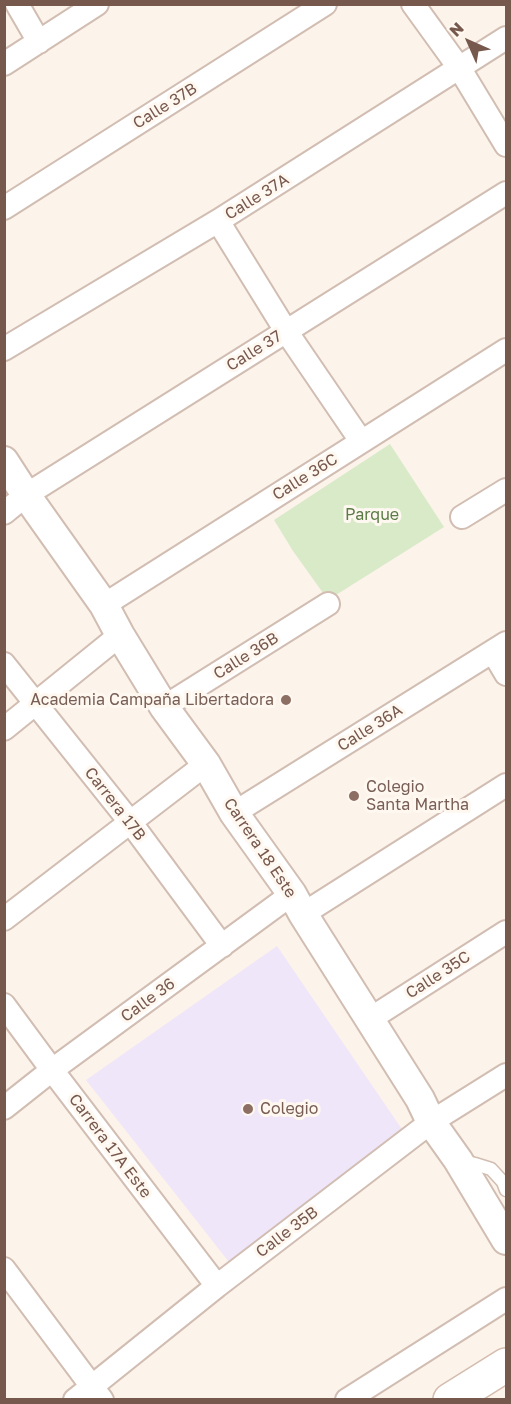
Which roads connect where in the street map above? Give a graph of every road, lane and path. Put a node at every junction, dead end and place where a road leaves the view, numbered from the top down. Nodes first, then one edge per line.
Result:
1 (17, 4) edge
2 (97, 4) edge
3 (325, 4) edge
4 (413, 4) edge
5 (507, 38) edge
6 (39, 42) junction
7 (4, 64) edge
8 (460, 69) junction
9 (507, 145) edge
10 (507, 193) edge
11 (4, 208) edge
12 (218, 221) junction
13 (286, 331) junction
14 (4, 350) edge
15 (507, 350) edge
16 (361, 441) junction
17 (4, 461) edge
18 (507, 490) edge
19 (15, 504) edge
20 (462, 517) dead end
21 (104, 604) junction
22 (328, 604) dead end
23 (120, 635) junction
24 (500, 647) edge
25 (4, 664) edge
26 (507, 674) edge
27 (36, 704) junction
28 (164, 707) junction
29 (4, 729) edge
30 (206, 764) junction
31 (507, 785) edge
32 (234, 813) junction
33 (131, 823) junction
34 (298, 904) junction
35 (4, 919) edge
36 (507, 932) edge
37 (222, 946) junction
38 (4, 1005) edge
39 (370, 1019) junction
40 (52, 1070) junction
41 (507, 1075) edge
42 (4, 1108) edge
43 (431, 1122) junction
44 (458, 1160) junction
45 (507, 1190) edge
46 (505, 1234) edge
47 (4, 1269) edge
48 (217, 1286) junction
49 (507, 1299) edge
50 (507, 1365) edge
51 (89, 1395) edge
52 (347, 1400) edge
53 (450, 1400) edge

1 - 6 street
2 - 6 street
3 - 11 street, Calle 37B
4 - 8 street
5 - 8 street, Calle 37A
6 - 7 street
8 - 9 street
8 - 12 street, Calle 37A
10 - 13 street, Calle 37
12 - 13 street
12 - 14 street, Calle 37A
13 - 16 street
13 - 19 street, Calle 37
15 - 16 street, Calle 36C
16 - 21 street, Calle 36C
17 - 19 street, Carrera 18 Este
18 - 20 street
19 - 21 street, Carrera 18 Este
21 - 23 street, Carrera 18 Este
22 - 28 street, Calle 36B
23 - 27 street
23 - 28 street, Carrera 18 Este
24 - 26 street
24 - 32 street, Calle 36A
25 - 27 street, Carrera 17B
27 - 29 street
27 - 33 street, Carrera 17B
28 - 30 street, Carrera 18 Este
30 - 32 street, Carrera 18 Este
30 - 33 street
31 - 34 street, Calle 36
32 - 34 street, Carrera 18 Este
33 - 35 street
33 - 37 street, Carrera 17B
34 - 37 street, Calle 36
34 - 39 street, Carrera 18 Este
36 - 39 street, Calle 35C
37 - 40 street, Calle 36
38 - 40 street, Carrera 17A Este
39 - 43 street, Carrera 18 Este
40 - 42 street, Calle 36
40 - 48 street, Carrera 17A Este
41 - 43 street, Calle 35B
43 - 44 street, Carrera 18 Este
43 - 48 street, Calle 35B
44 - 45 lane
44 - 46 street, Carrera 18 Este
47 - 51 street
48 - 51 street, Calle 35B
49 - 52 street
50 - 53 main road

